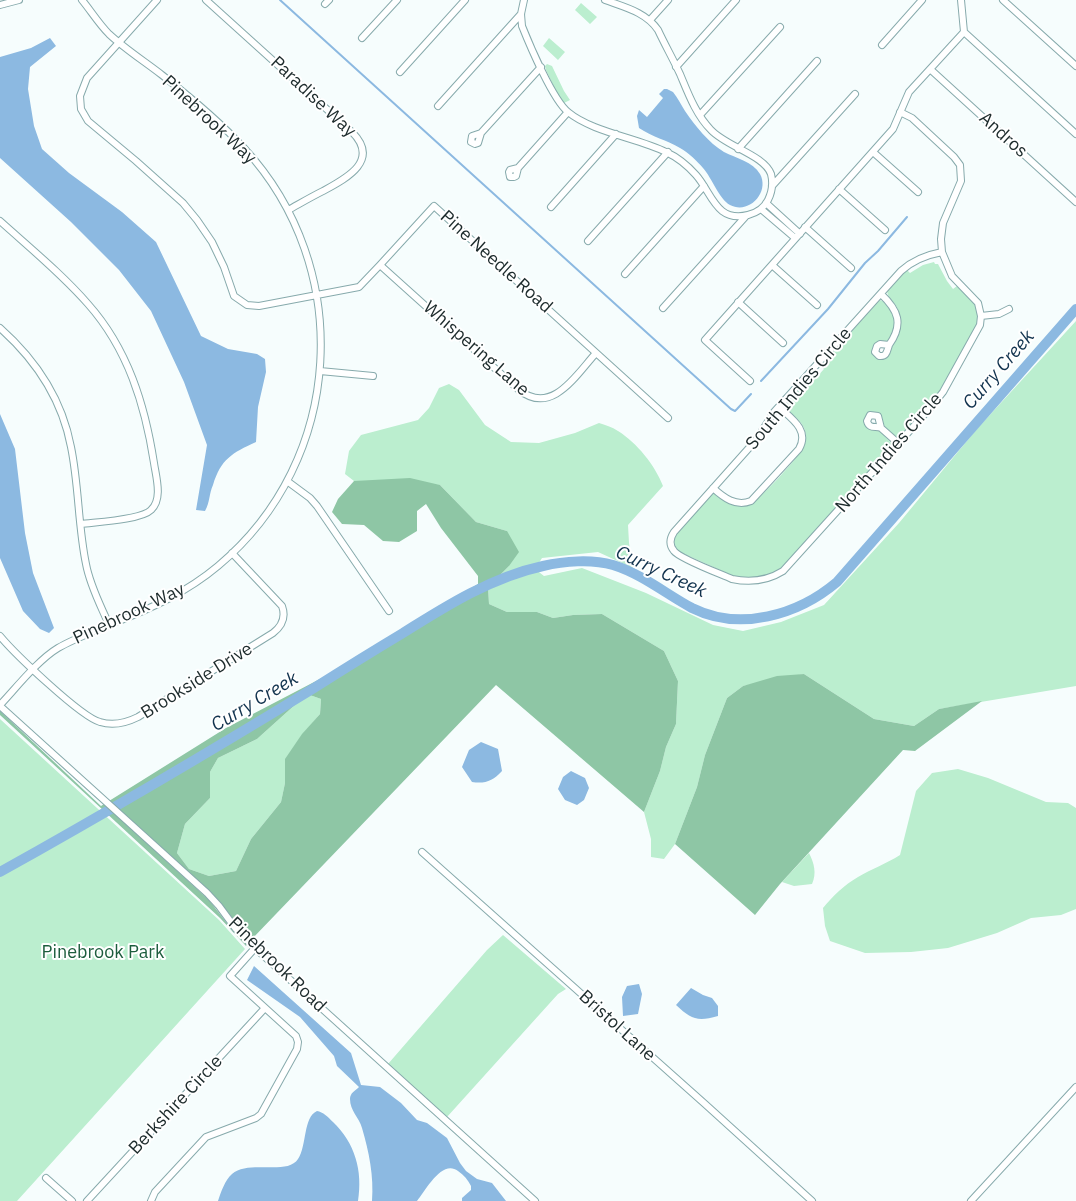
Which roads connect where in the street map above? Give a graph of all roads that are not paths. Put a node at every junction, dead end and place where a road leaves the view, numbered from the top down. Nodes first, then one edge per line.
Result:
1 (19, 0) edge
2 (82, 0) edge
3 (158, 0) edge
4 (206, 0) edge
5 (396, 0) edge
6 (465, 0) edge
7 (524, 0) edge
8 (605, 0) edge
9 (668, 0) edge
10 (736, 0) edge
11 (922, 0) edge
12 (961, 0) edge
13 (1004, 0) edge
14 (0, 5) edge
15 (521, 14) junction
16 (650, 20) junction
17 (780, 27) dead end
18 (964, 32) junction
19 (362, 38) dead end
20 (119, 43) junction
21 (882, 45) dead end
22 (817, 61) dead end
23 (1076, 66) edge
24 (541, 67) junction
25 (676, 67) junction
26 (930, 69) junction
27 (400, 72) dead end
28 (855, 94) dead end
29 (438, 106) dead end
30 (568, 112) junction
31 (900, 112) junction
32 (700, 115) junction
33 (481, 133) dead end
34 (616, 134) junction
35 (1076, 134) edge
36 (738, 149) junction
37 (668, 152) junction
38 (873, 152) junction
39 (518, 168) dead end
40 (704, 186) junction
41 (772, 186) junction
42 (839, 190) junction
43 (918, 192) dead end
44 (1076, 202) edge
45 (764, 206) junction
46 (551, 207) dead end
47 (288, 210) junction
48 (746, 216) junction
49 (0, 221) edge
50 (805, 227) junction
51 (884, 230) dead end
52 (797, 236) junction
53 (588, 241) dead end
54 (942, 252) junction
55 (380, 265) junction
56 (772, 265) junction
57 (851, 268) dead end
58 (625, 274) dead end
59 (881, 294) junction
60 (317, 296) junction
61 (738, 302) junction
62 (817, 305) dead end
63 (663, 308) dead end
64 (1009, 309) dead end
65 (981, 316) junction
66 (0, 328) edge
67 (783, 343) dead end
68 (889, 345) dead end
69 (596, 353) junction
70 (320, 371) junction
71 (373, 376) dead end
72 (750, 381) dead end
73 (779, 407) junction
74 (668, 418) dead end
75 (881, 428) dead end
76 (899, 444) junction
77 (287, 481) junction
78 (713, 488) junction
79 (81, 524) junction
80 (670, 543) joint
81 (232, 553) junction
82 (389, 611) dead end
83 (109, 625) junction
84 (0, 636) edge
85 (34, 670) junction
86 (0, 706) edge
87 (422, 852) dead end
88 (255, 948) junction
89 (265, 1008) junction
90 (1076, 1087) edge
91 (46, 1178) dead end
92 (72, 1201) edge
93 (87, 1201) edge
94 (151, 1201) edge
95 (535, 1201) edge
96 (812, 1201) edge
97 (972, 1201) edge

1 - 14 street
2 - 20 street, Pinebrook Way
3 - 20 street
4 - 47 street, Paradise Way
5 - 19 street
6 - 27 street
7 - 15 street
8 - 16 street
9 - 16 street
10 - 25 street
11 - 21 street
12 - 18 street
13 - 23 street
15 - 24 street
15 - 29 street
16 - 25 street
17 - 32 street
18 - 26 street
18 - 35 street
20 - 47 street, Pinebrook Way
20 - 60 street, Pine Needle Road
22 - 36 street
24 - 30 street
24 - 33 street
25 - 32 street
26 - 31 street
26 - 44 street, Andros
28 - 41 street
30 - 34 street
30 - 39 street
31 - 38 street
31 - 54 street
32 - 36 street
34 - 37 street
34 - 46 street
36 - 41 street
37 - 40 street
37 - 53 street
38 - 42 street
38 - 43 street
40 - 48 street
40 - 58 street
41 - 45 street
42 - 50 street
42 - 51 street
45 - 48 street
45 - 52 street
47 - 60 street, Pinebrook Way
48 - 63 street
49 - 79 street
50 - 52 street
50 - 57 street
52 - 56 street
54 - 59 street, South Indies Circle
54 - 65 street
55 - 60 street, Pine Needle Road
55 - 69 street, Whispering Lane
55 - 69 street, Pine Needle Road
56 - 61 street
56 - 62 street
59 - 68 street
59 - 73 street, South Indies Circle
60 - 70 street, Pinebrook Way
61 - 67 street
61 - 72 street
64 - 65 street
65 - 76 street, North Indies Circle
66 - 79 street
69 - 74 street, Pine Needle Road
70 - 71 street
70 - 77 street, Pinebrook Way
73 - 78 street, South Indies Circle
73 - 78 street
75 - 76 street
76 - 80 street, North Indies Circle
77 - 81 street, Pinebrook Way
77 - 82 street
78 - 80 street, South Indies Circle
79 - 83 street
81 - 83 street, Pinebrook Way
81 - 85 street, Brookside Drive
83 - 85 street, Pinebrook Way
84 - 85 street
85 - 86 street, Pinebrook Way
86 - 88 street, Pinebrook Road
87 - 96 street, Bristol Lane
88 - 89 street
88 - 95 street, Pinebrook Road
89 - 93 street, Berkshire Circle
89 - 94 street
90 - 97 street
91 - 92 street

